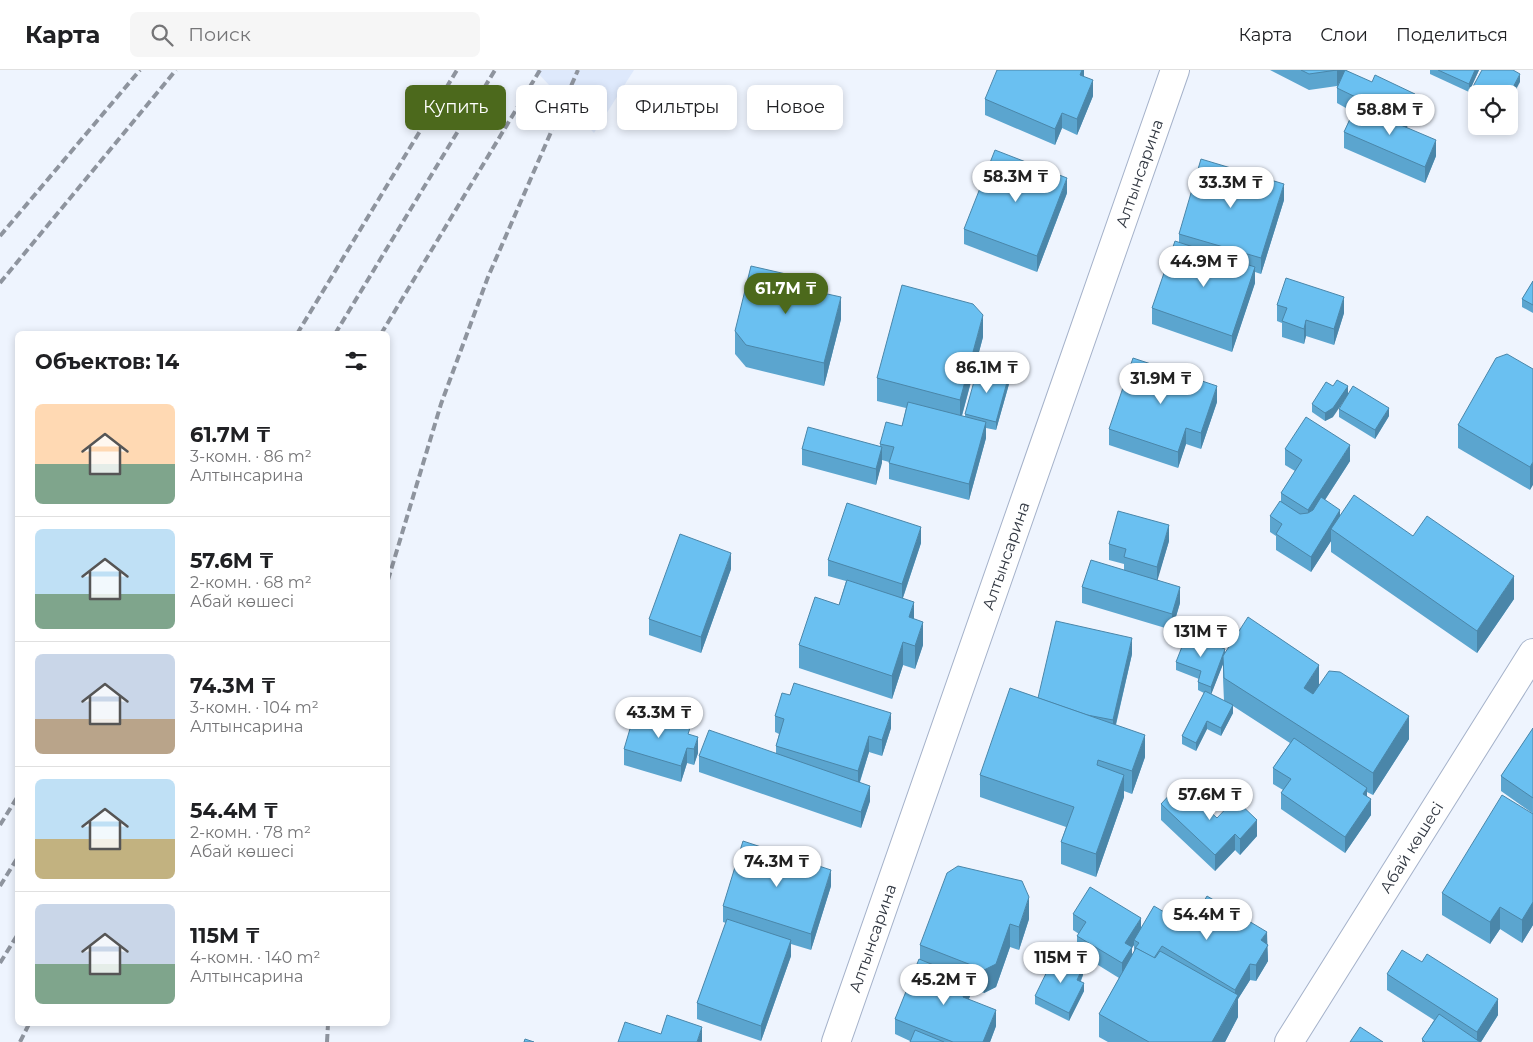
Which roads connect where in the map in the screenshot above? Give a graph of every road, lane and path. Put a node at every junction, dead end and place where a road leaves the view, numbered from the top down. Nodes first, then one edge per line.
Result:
1 (1175, 70) edge
2 (1533, 652) edge
3 (836, 1042) edge
4 (1289, 1042) edge

1 - 3 street, Алтынсарина
2 - 4 street, Абай көшесі

